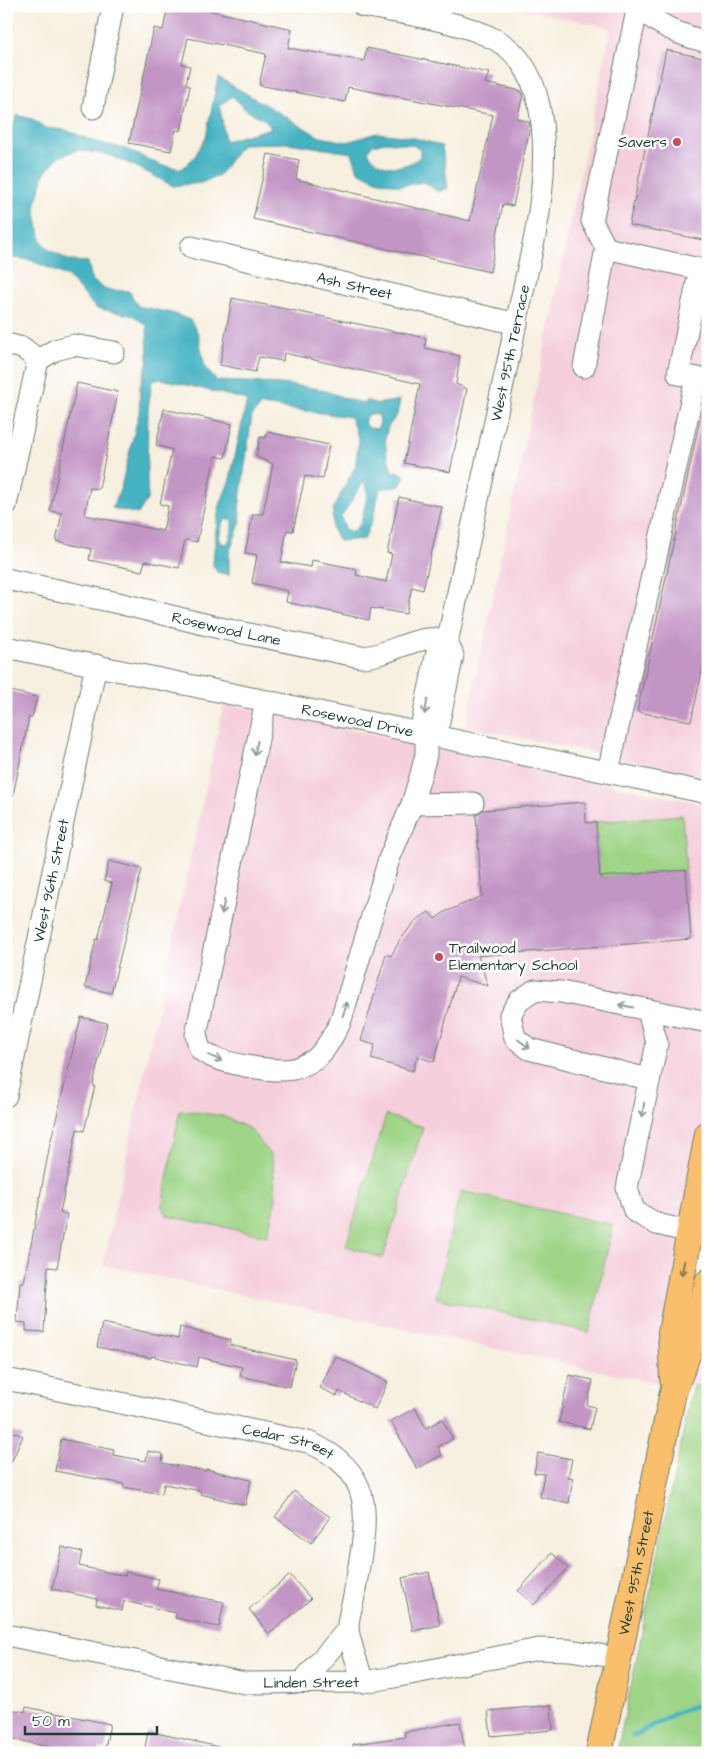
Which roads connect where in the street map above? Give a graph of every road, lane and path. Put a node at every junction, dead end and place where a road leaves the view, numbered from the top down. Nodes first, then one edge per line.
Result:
1 (113, 6) edge
2 (363, 6) edge
3 (638, 6) edge
4 (699, 40) edge
5 (93, 108) dead end
6 (191, 247) dead end
7 (606, 248) junction
8 (704, 270) edge
9 (516, 324) junction
10 (6, 344) edge
11 (114, 352) dead end
12 (38, 360) junction
13 (584, 367) dead end
14 (702, 379) edge
15 (6, 506) edge
16 (6, 579) edge
17 (448, 643) junction
18 (6, 647) edge
19 (96, 665) junction
20 (266, 701) junction
21 (428, 734) junction
22 (608, 772) junction
23 (708, 793) edge
24 (473, 802) dead end
25 (412, 804) junction
26 (648, 1011) junction
27 (708, 1022) edge
28 (648, 1079) junction
29 (6, 1096) edge
30 (708, 1134) edge
31 (699, 1232) edge
32 (708, 1282) edge
33 (6, 1379) edge
34 (673, 1392) junction
35 (348, 1629) junction
36 (6, 1635) edge
37 (618, 1658) junction
38 (302, 1682) junction
39 (363, 1682) junction
40 (599, 1753) edge

1 - 5 street
2 - 9 street, West 95th Terrace
3 - 4 street
3 - 7 street
6 - 9 street, Ash Street
7 - 8 street
7 - 13 street
8 - 14 street
9 - 17 street, West 95th Terrace
10 - 12 street
11 - 12 street
12 - 15 street
14 - 22 street
16 - 17 street, Rosewood Lane
17 - 21 street, West 95th Terrace
18 - 19 street, Rosewood Drive
19 - 20 street, Rosewood Drive
19 - 29 street, West 96th Street
20 - 21 street, Rosewood Drive
20 -> 25 street, West 95th Terrace
21 - 22 street, Rosewood Drive
21 - 25 street, West 95th Terrace
22 - 23 street, Rosewood Drive
24 - 25 street
26 - 27 street
26 - 28 street
26 -> 28 street
28 -> 31 street
30 - 31 main road, West 95th Street
31 -> 34 main road, West 95th Street
32 - 34 main road, West 95th Street
33 - 35 street, Cedar Street
34 - 37 main road, West 95th Street
35 - 38 street
35 - 39 street, Cedar Street
36 - 38 street, Linden Street
37 - 39 street, Linden Street
37 - 40 main road, West 95th Street
38 - 39 street, Linden Street

